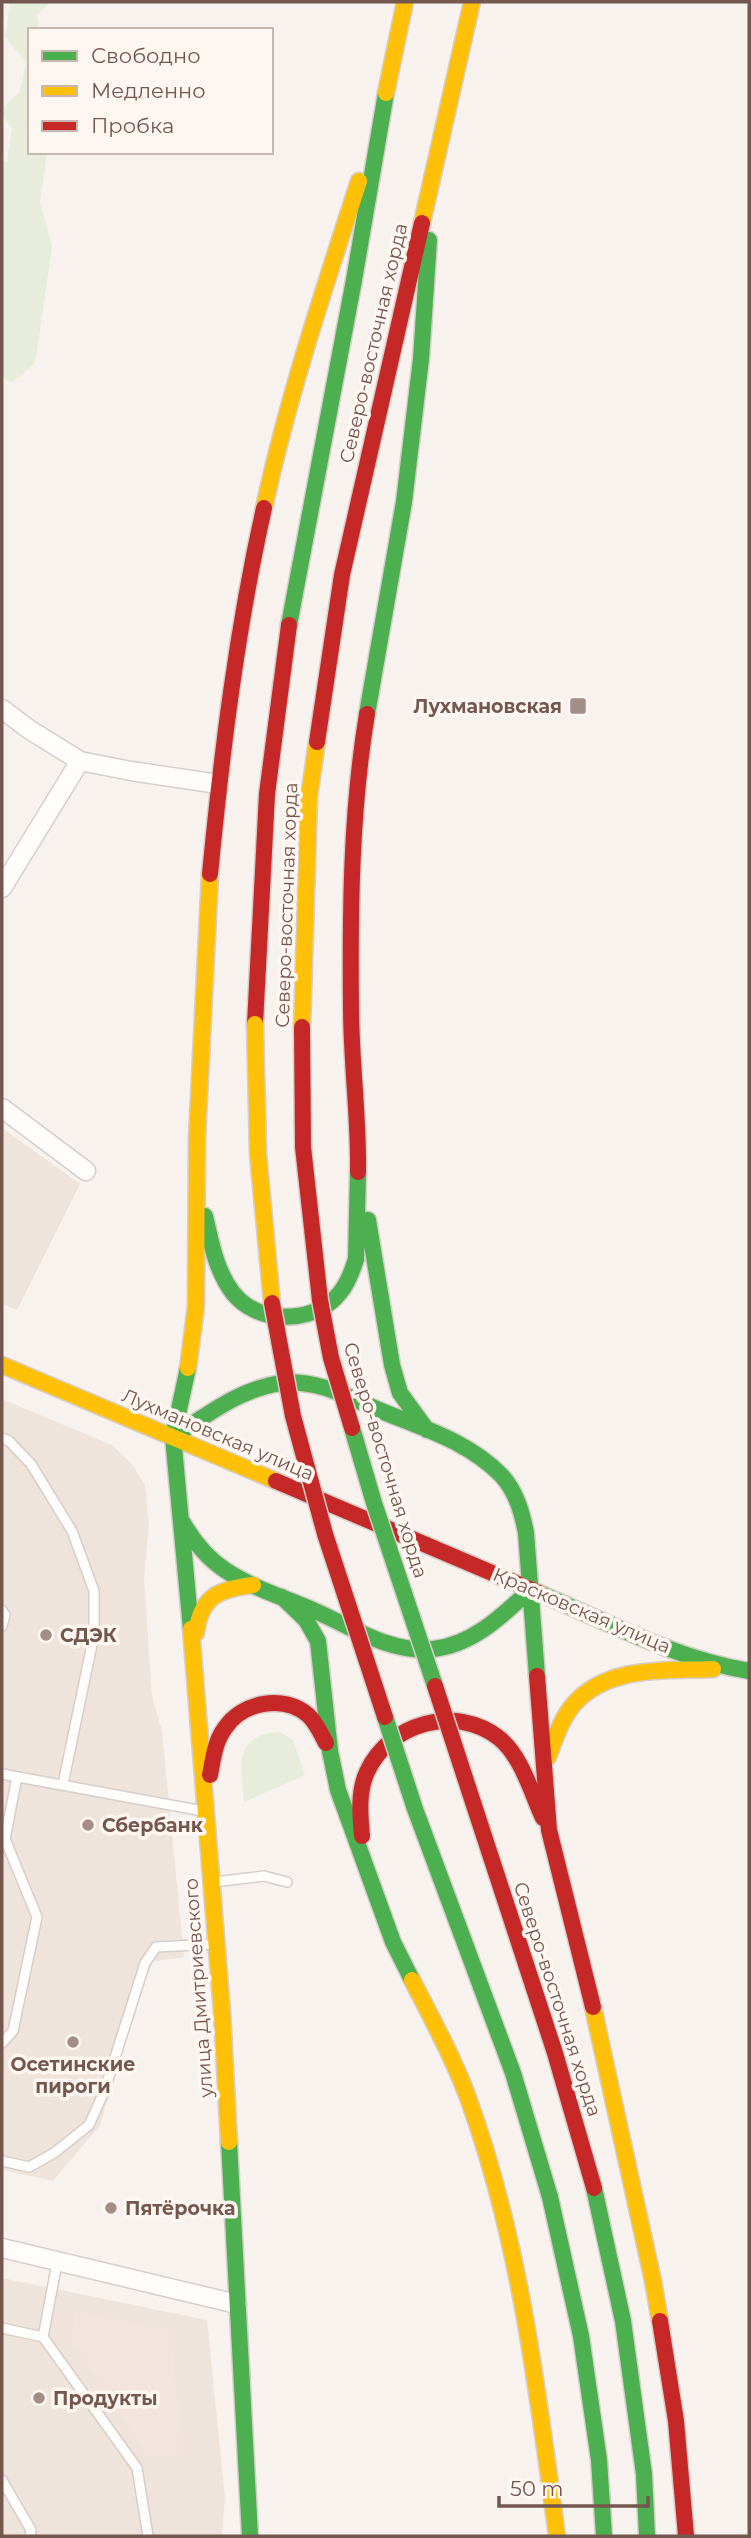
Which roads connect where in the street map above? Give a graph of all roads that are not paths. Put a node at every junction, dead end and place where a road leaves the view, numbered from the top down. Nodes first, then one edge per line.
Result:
1 (405, 2) edge
2 (472, 2) edge
3 (380, 118) junction
4 (432, 179) junction
5 (2, 709) edge
6 (80, 761) junction
7 (218, 784) junction
8 (2, 888) edge
9 (2, 1108) edge
10 (358, 1154) junction
11 (86, 1171) dead end
12 (197, 1181) junction
13 (2, 1365) edge
14 (427, 1430) junction
15 (173, 1437) junction
16 (2, 1438) edge
17 (182, 1521) junction
18 (418, 1541) joint
19 (253, 1585) junction
20 (531, 1589) junction
21 (282, 1597) junction
22 (2, 1610) edge
23 (2, 1626) edge
24 (194, 1658) junction
25 (731, 1668) junction
26 (749, 1671) edge
27 (330, 1751) junction
28 (544, 1768) junction
29 (2, 1773) edge
30 (17, 1777) junction
31 (63, 1784) junction
32 (205, 1803) junction
33 (549, 1830) junction
34 (363, 1865) junction
35 (212, 1882) junction
36 (287, 1882) dead end
37 (217, 1944) junction
38 (2, 2043) edge
39 (2, 2161) edge
40 (2, 2248) edge
41 (57, 2263) junction
42 (237, 2304) junction
43 (2, 2328) edge
44 (43, 2337) junction
45 (2, 2480) edge
46 (30, 2536) edge
47 (148, 2536) edge
48 (250, 2536) edge
49 (557, 2536) edge
50 (604, 2536) edge
51 (647, 2536) edge
52 (687, 2536) edge

1 - 3 main road, Северо-восточная хорда
2 - 4 main road, Северо-восточная хорда
3 - 7 main road
3 - 50 main road, Северо-восточная хорда, bridge
4 - 10 main road
4 - 51 main road, Северо-восточная хорда, bridge
5 - 6 street
6 - 7 street
6 - 8 street
7 - 12 main road
9 - 11 street
10 - 12 main road
10 - 14 main road
12 - 15 main road, улица Дмитриевского
13 - 15 main road, Лухмановская улица
14 - 15 main road
14 - 20 main road
15 - 17 main road, улица Дмитриевского
15 - 18 main road, Лухмановская улица
16 - 31 lane
17 - 19 main road
17 - 24 main road, улица Дмитриевского
18 - 20 main road, Красковская улица
19 - 21 main road
19 - 24 main road
20 - 21 main road
20 - 25 main road, Красковская улица
20 - 28 main road
21 - 27 main road
22 - 23 lane
24 - 32 main road, улица Дмитриевского
25 - 26 main road, Красковская улица
25 - 28 main road
27 - 32 main road
27 - 34 main road
28 - 33 main road
29 - 30 lane
30 - 31 lane
30 - 38 lane
31 - 32 lane
32 - 35 main road, улица Дмитриевского
33 - 34 main road
33 - 52 main road
34 - 49 main road
35 - 36 lane
35 - 37 main road, улица Дмитриевского
37 - 39 lane
37 - 42 main road, улица Дмитриевского
40 - 41 street
41 - 42 street
41 - 44 lane
42 - 48 main road, улица Дмитриевского
43 - 44 lane
44 - 47 lane
45 - 46 lane

